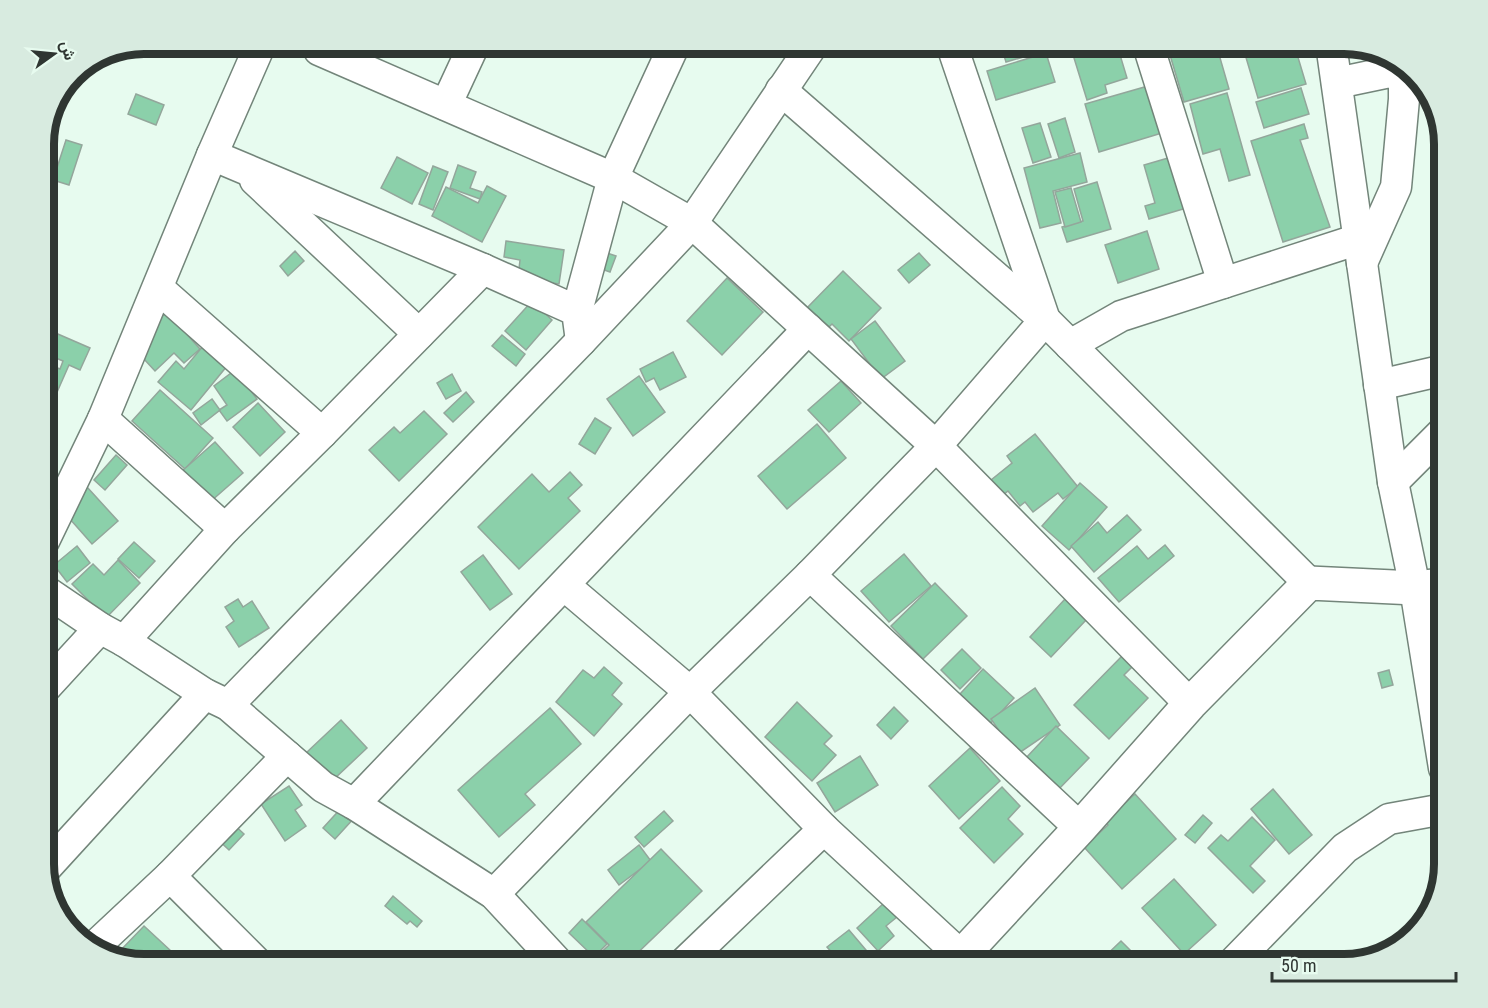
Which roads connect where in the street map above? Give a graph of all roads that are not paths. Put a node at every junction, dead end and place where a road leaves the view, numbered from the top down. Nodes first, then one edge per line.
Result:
1 (256, 54) edge
2 (328, 54) edge
3 (470, 54) edge
4 (670, 54) edge
5 (806, 54) edge
6 (955, 54) edge
7 (1151, 54) edge
8 (1333, 54) edge
9 (1395, 69) edge
10 (1405, 77) edge
11 (1337, 83) junction
12 (781, 90) junction
13 (446, 105) junction
14 (212, 155) junction
15 (242, 167) junction
16 (613, 177) junction
17 (692, 223) junction
18 (1360, 251) junction
19 (483, 268) junction
20 (1223, 283) junction
21 (158, 288) junction
22 (577, 311) junction
23 (1045, 320) junction
24 (808, 329) junction
25 (419, 334) junction
26 (581, 341) junction
27 (1070, 345) junction
28 (1434, 372) edge
29 (1379, 385) junction
30 (104, 419) junction
31 (322, 433) junction
32 (1434, 441) edge
33 (936, 446) junction
34 (1393, 482) junction
35 (54, 521) edge
36 (225, 529) junction
37 (810, 575) junction
38 (1309, 583) junction
39 (564, 585) junction
40 (1430, 587) edge
41 (54, 596) edge
42 (112, 634) junction
43 (1434, 639) edge
44 (54, 681) edge
45 (690, 692) junction
46 (217, 699) junction
47 (1190, 704) junction
48 (287, 756) junction
49 (354, 804) junction
50 (1434, 811) edge
51 (1080, 828) junction
52 (824, 829) junction
53 (54, 860) edge
54 (170, 876) junction
55 (494, 894) junction
56 (99, 942) edge
57 (248, 954) edge
58 (550, 954) edge
59 (693, 954) edge
60 (954, 954) edge
61 (969, 954) edge
62 (1243, 954) edge

1 - 14 street
2 - 13 street
3 - 13 street
4 - 16 street
5 - 12 street
6 - 23 street
7 - 20 street
8 - 11 street
9 - 11 street
10 - 18 street
11 - 18 street
12 - 17 street
12 - 23 street
13 - 16 street
14 - 15 street
14 - 21 street
15 - 19 street
15 - 25 street
16 - 17 street
16 - 22 street
17 - 24 street
17 - 26 street
18 - 20 street
18 - 29 street
19 - 22 street
19 - 25 street
20 - 27 street
21 - 30 street
21 - 31 street
22 - 26 street
23 - 27 street
23 - 33 street
24 - 33 street
24 - 39 street
25 - 31 street
26 - 46 street
27 - 38 street
28 - 29 street
29 - 34 street
30 - 35 street
30 - 36 street
31 - 36 street
32 - 34 street
33 - 37 street
33 - 47 street
34 - 40 street
36 - 42 street
37 - 45 street
37 - 51 street
38 - 40 street
38 - 47 street
39 - 45 street
39 - 49 street
40 - 43 street
41 - 42 street
42 - 44 street
42 - 46 street
45 - 52 street
45 - 55 street
46 - 48 street
46 - 53 street
47 - 51 street
48 - 49 street
48 - 54 street
49 - 55 street
50 - 62 street
51 - 61 street
52 - 59 street
52 - 60 street
54 - 56 street
54 - 57 street
55 - 58 street

